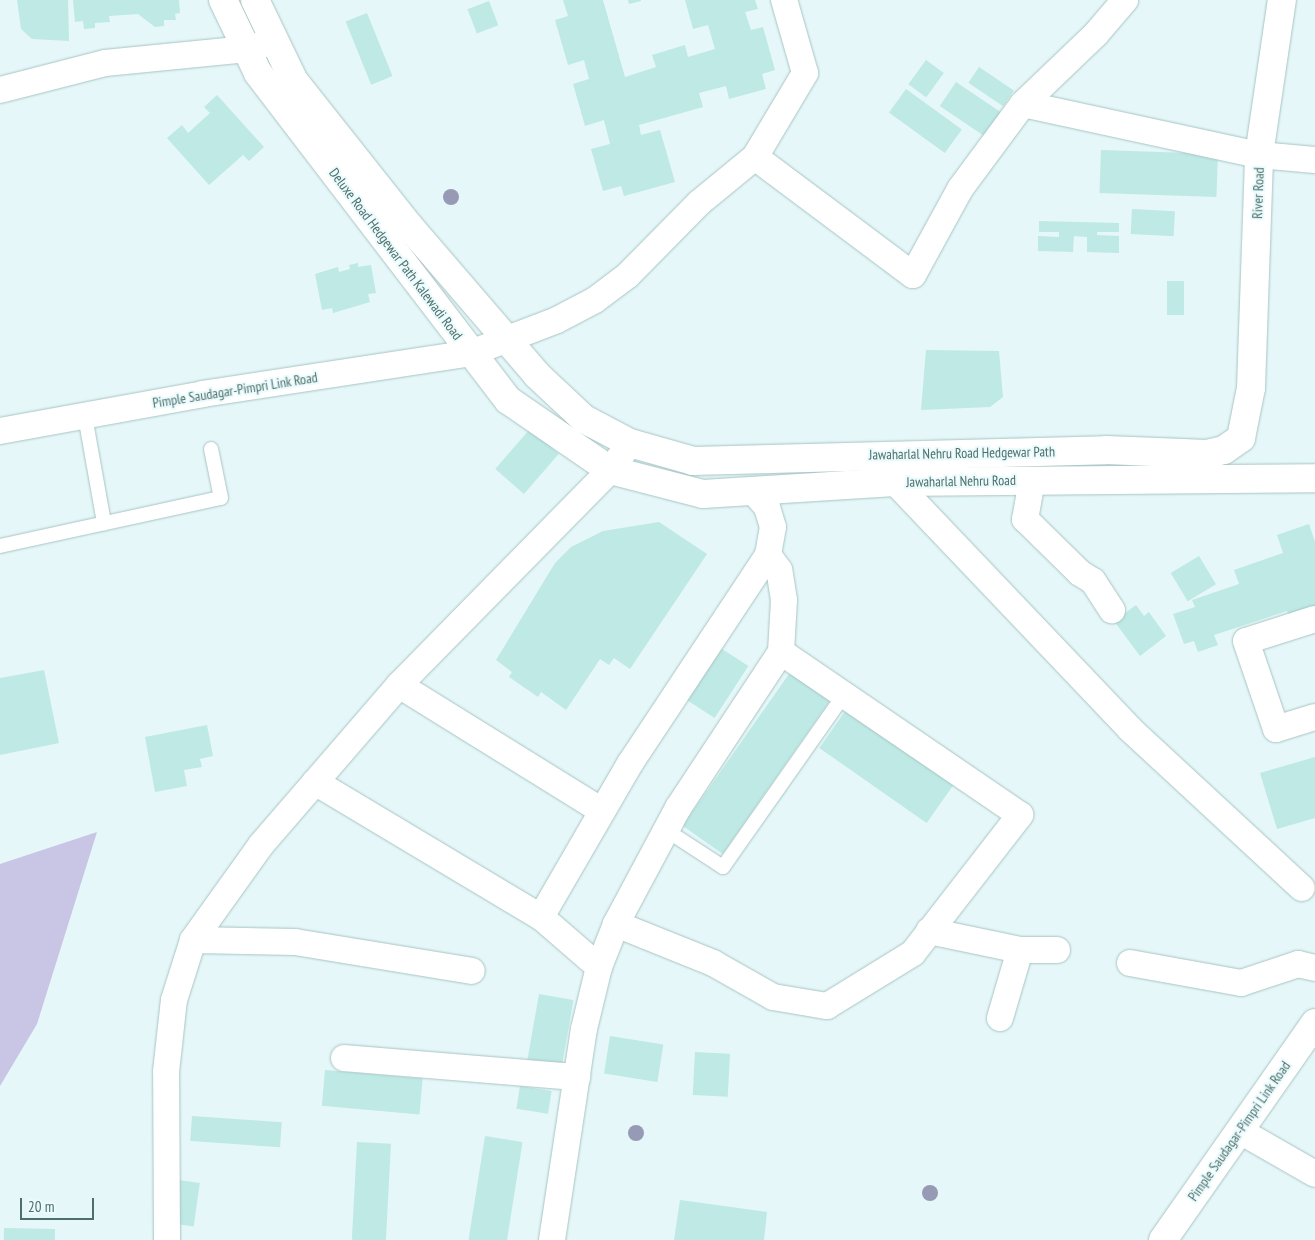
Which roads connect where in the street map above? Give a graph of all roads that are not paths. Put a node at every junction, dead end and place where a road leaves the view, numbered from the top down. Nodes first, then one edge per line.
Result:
1 (223, 0) edge
2 (255, 0) edge
3 (784, 0) edge
4 (1125, 0) edge
5 (1282, 0) edge
6 (275, 41) junction
7 (247, 49) junction
8 (0, 90) edge
9 (1023, 104) junction
10 (1259, 155) junction
11 (755, 157) junction
12 (1315, 160) edge
13 (506, 338) junction
14 (471, 353) junction
15 (1251, 388) joint
16 (85, 416) junction
17 (0, 431) edge
18 (630, 443) junction
19 (211, 449) dead end
20 (610, 470) junction
21 (1315, 478) edge
22 (1032, 480) junction
23 (895, 482) junction
24 (753, 491) junction
25 (104, 523) junction
26 (0, 546) edge
27 (768, 555) junction
28 (1112, 610) dead end
29 (1315, 619) edge
30 (781, 652) junction
31 (399, 685) junction
32 (844, 695) junction
33 (1315, 717) edge
34 (315, 782) junction
35 (602, 811) junction
36 (666, 830) junction
37 (1302, 888) dead end
38 (541, 916) junction
39 (616, 924) junction
40 (929, 931) junction
41 (193, 940) junction
42 (1020, 950) junction
43 (1057, 950) dead end
44 (1130, 963) dead end
45 (599, 967) junction
46 (1315, 968) edge
47 (472, 971) dead end
48 (1000, 1018) dead end
49 (1312, 1034) edge
50 (344, 1058) dead end
51 (577, 1077) junction
52 (1240, 1132) junction
53 (1315, 1174) edge
54 (167, 1240) edge
55 (552, 1240) edge
56 (1163, 1240) edge

1 - 7 street, Deluxe Road Hedgewar Path Kalewadi Road
2 - 6 street, Deluxe Road Hedgewar Path Kalewadi Road
3 - 11 street, Pimple Saudagar-Pimpri Link Road
4 - 9 street
5 - 10 street, River Road
6 - 7 street
6 - 13 street, Deluxe Road Hedgewar Path Kalewadi Road
7 - 8 street
7 - 14 street, Deluxe Road Hedgewar Path Kalewadi Road
9 - 10 street
9 - 11 street
10 - 12 street
10 - 15 street, River Road
11 - 13 street, Pimple Saudagar-Pimpri Link Road
13 - 14 street, Pimple Saudagar-Pimpri Link Road
13 - 18 street, Deluxe Road Hedgewar Path Kalewadi Road
14 - 16 street, Pimple Saudagar-Pimpri Link Road
14 - 20 street, Deluxe Road Hedgewar Path Kalewadi Road
15 - 18 street, Jawaharlal Nehru Road Hedgewar Path
16 - 17 street, Pimple Saudagar-Pimpri Link Road
16 - 25 lane
18 - 20 street
19 - 25 lane
20 - 24 street, Jawaharlal Nehru Road
20 - 31 street
21 - 22 street, Jawaharlal Nehru Road
22 - 23 street, Jawaharlal Nehru Road
22 - 28 street
23 - 24 street, Jawaharlal Nehru Road
23 - 37 street
24 - 27 street
25 - 26 lane
27 - 30 street
27 - 35 street
29 - 33 street
30 - 32 street
30 - 36 street
31 - 34 street
31 - 35 street
32 - 36 lane
32 - 40 street
34 - 38 street
34 - 41 street
35 - 38 street
36 - 39 street
38 - 45 street
39 - 40 street
39 - 45 street
40 - 42 street
41 - 47 street
41 - 54 street
42 - 43 street
42 - 48 street
44 - 46 street
45 - 51 street
49 - 52 street, Pimple Saudagar-Pimpri Link Road
50 - 51 street
51 - 55 street
52 - 53 street
52 - 56 street, Pimple Saudagar-Pimpri Link Road

